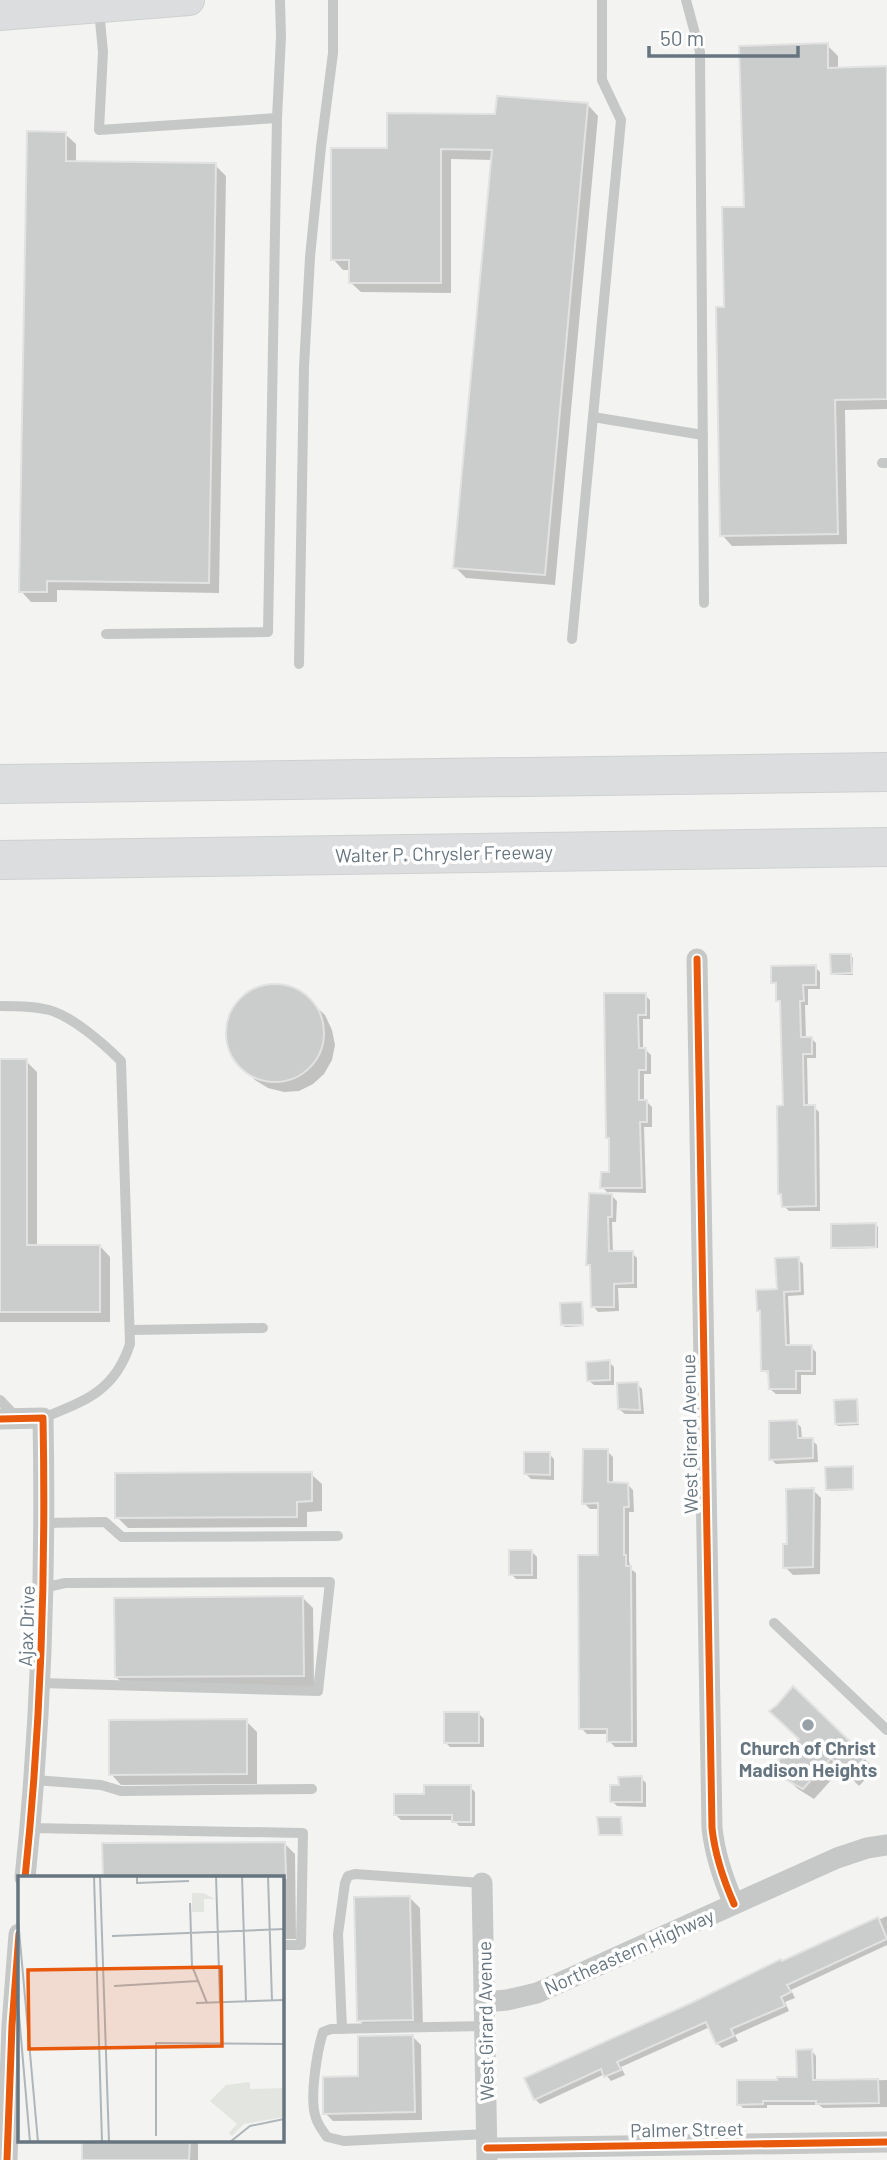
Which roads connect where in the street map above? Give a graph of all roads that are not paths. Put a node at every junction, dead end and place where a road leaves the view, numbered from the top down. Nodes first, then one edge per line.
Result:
1 (189, 0) edge
2 (279, 0) edge
3 (333, 0) edge
4 (602, 0) edge
5 (686, 0) edge
6 (98, 4) edge
7 (0, 15) edge
8 (277, 118) junction
9 (593, 417) junction
10 (703, 435) junction
11 (704, 603) dead end
12 (106, 634) dead end
13 (572, 639) dead end
14 (299, 664) dead end
15 (887, 772) edge
16 (0, 784) edge
17 (887, 846) edge
18 (0, 860) edge
19 (697, 959) dead end
20 (0, 1006) edge
21 (263, 1328) dead end
22 (131, 1330) junction
23 (0, 1400) edge
24 (43, 1418) junction
25 (9, 1419) edge
26 (44, 1523) junction
27 (338, 1536) dead end
28 (43, 1588) junction
29 (774, 1623) dead end
30 (41, 1683) junction
31 (887, 1730) edge
32 (35, 1780) junction
33 (312, 1789) dead end
34 (30, 1828) junction
35 (887, 1845) edge
36 (25, 1876) edge
37 (482, 1883) joint
38 (734, 1904) junction
39 (284, 1945) edge
40 (18, 1947) edge
41 (485, 2002) junction
42 (6, 2025) edge
43 (485, 2026) junction
44 (342, 2029) junction
45 (887, 2142) edge
46 (487, 2147) edge
47 (7, 2160) edge

1 - 6 main road
2 - 8 lane
3 - 14 lane
4 - 9 lane
5 - 10 lane
6 - 7 main road
6 - 8 lane
8 - 12 lane
9 - 10 lane
9 - 13 lane
10 - 11 lane
15 - 16 highway
17 - 18 highway, Walter P. Chrysler Freeway
19 - 38 street, West Girard Avenue
20 - 22 lane
21 - 22 lane
22 - 24 lane
23 - 25 lane
24 - 25 street
24 - 26 street, Ajax Drive
26 - 27 lane
26 - 28 street, Ajax Drive
28 - 30 street, Ajax Drive
28 - 30 lane
29 - 31 lane
30 - 32 street, Ajax Drive
32 - 33 lane
32 - 34 street, Ajax Drive
34 - 36 street, Ajax Drive
34 - 39 lane
35 - 38 street, Northeastern Highway
37 - 41 street, West Girard Avenue
37 - 44 lane
38 - 41 street, Northeastern Highway
40 - 42 street
41 - 43 street, West Girard Avenue
42 - 47 street
43 - 44 lane
43 - 46 street, West Girard Avenue
44 - 46 lane
45 - 46 street, Palmer Street

